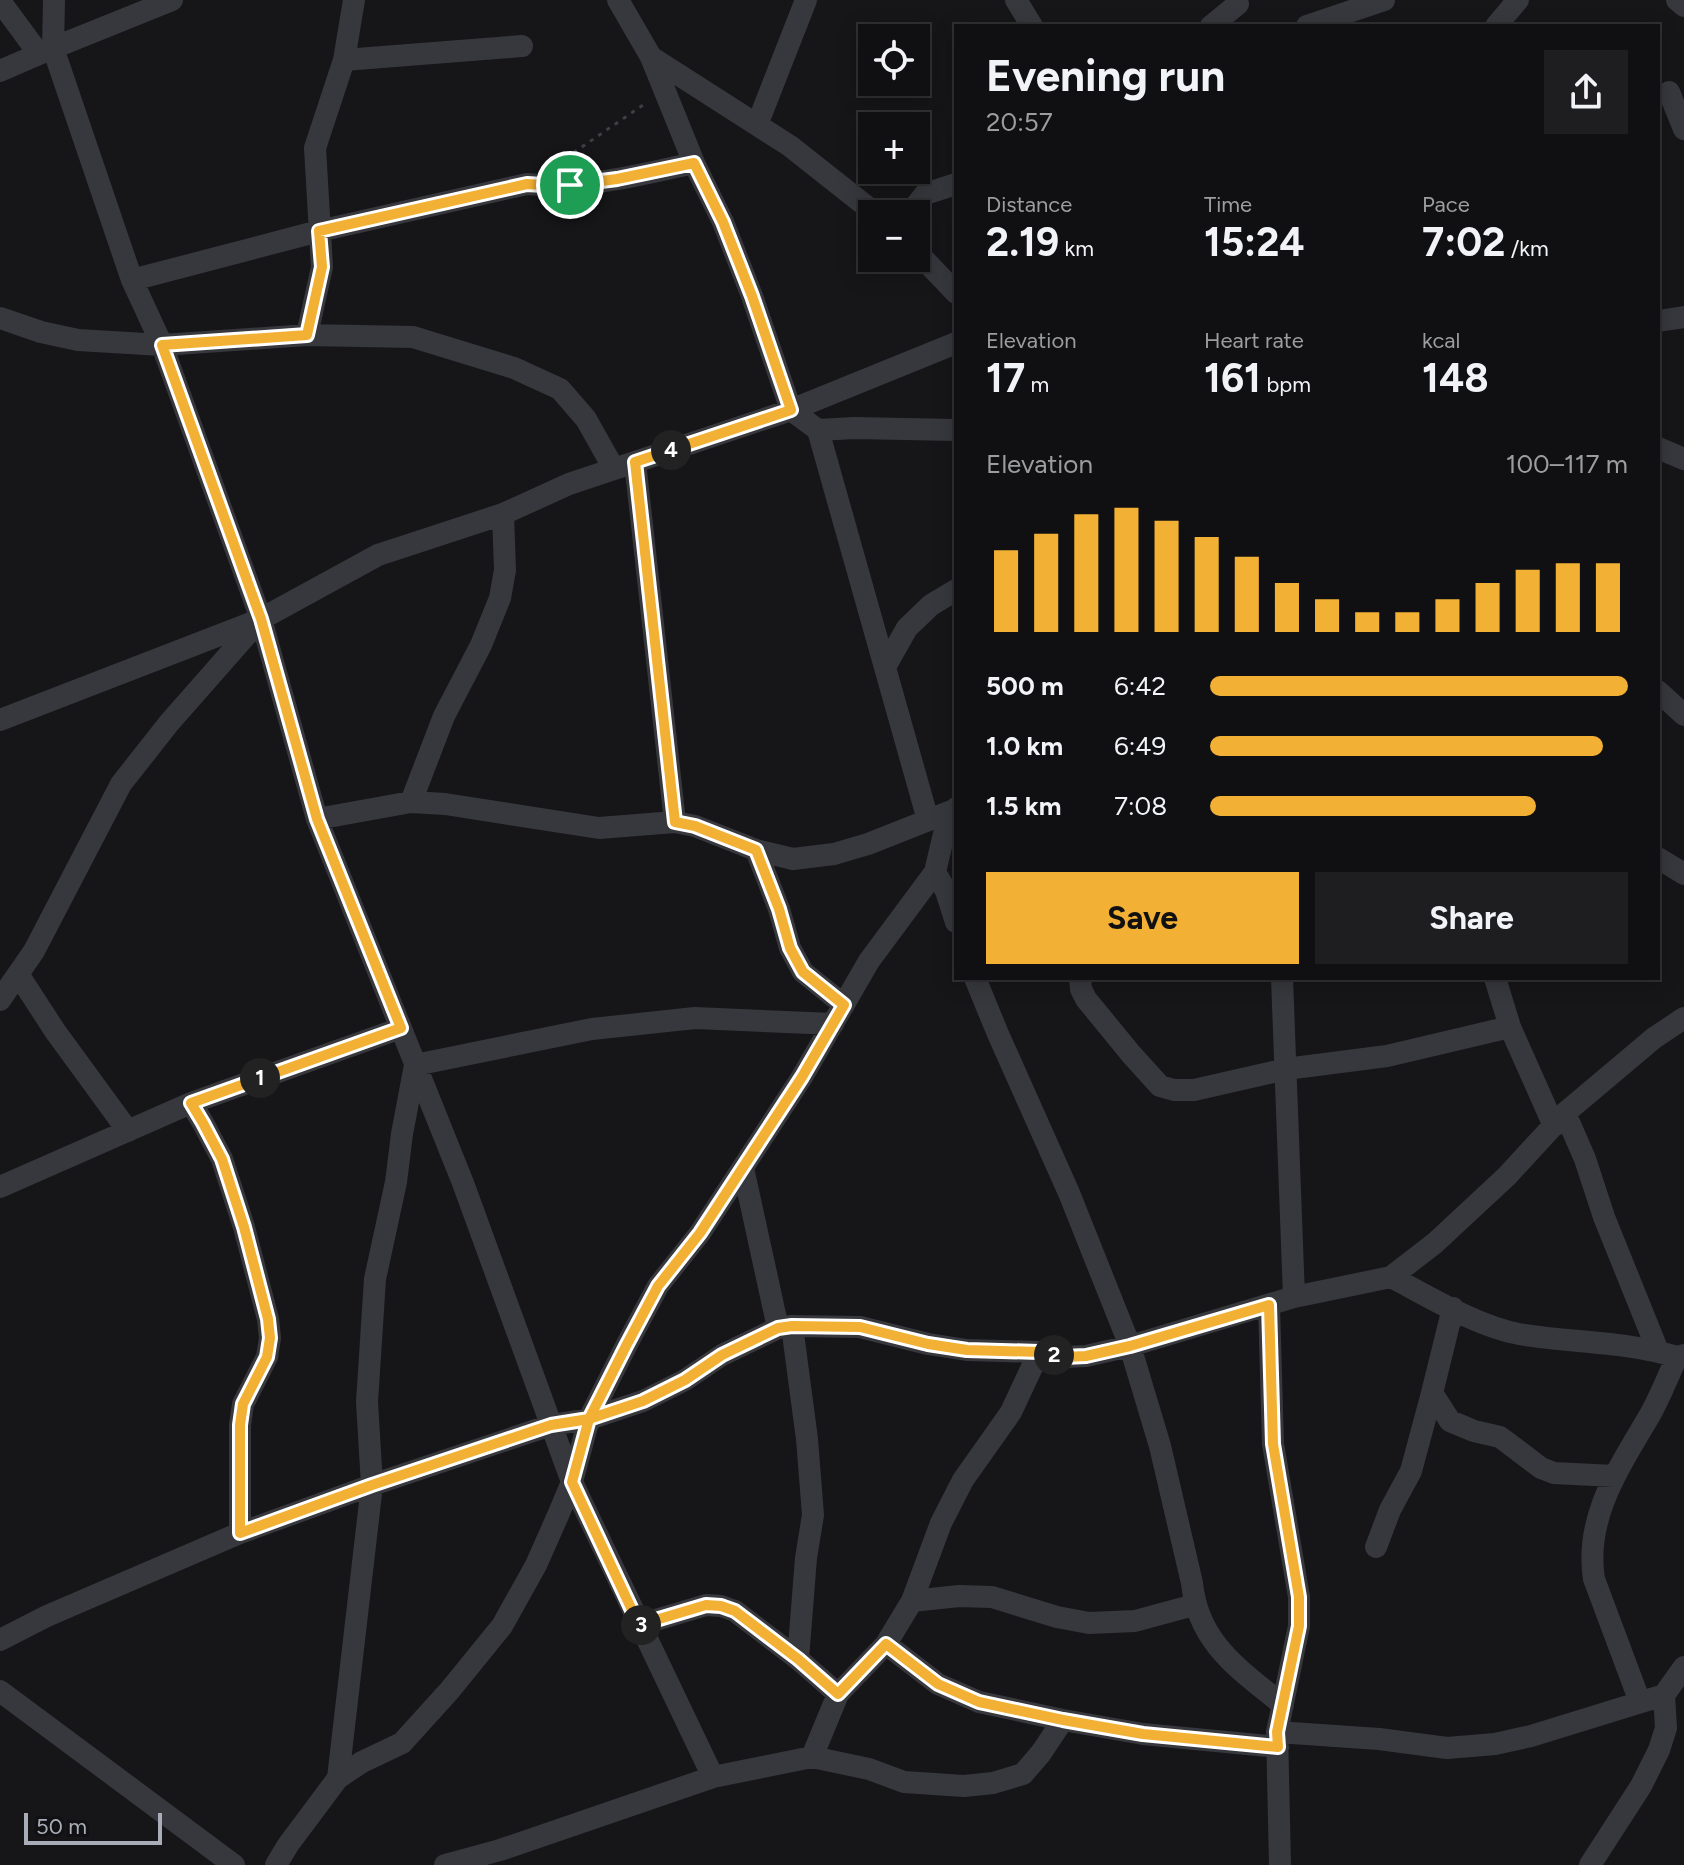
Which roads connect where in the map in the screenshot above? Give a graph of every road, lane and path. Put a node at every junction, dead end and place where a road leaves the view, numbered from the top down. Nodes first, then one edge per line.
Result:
1 (54, 0) edge
2 (172, 0) edge
3 (354, 0) edge
4 (618, 0) edge
5 (806, 0) edge
6 (1016, 0) edge
7 (1384, 0) edge
8 (1518, 0) edge
9 (1677, 0) edge
10 (0, 1) edge
11 (1684, 6) edge
12 (1239, 10) edge
13 (1031, 24) edge
14 (1214, 24) edge
15 (1313, 24) edge
16 (1498, 24) edge
17 (522, 46) dead end
18 (46, 51) junction
19 (651, 57) junction
20 (344, 60) junction
21 (0, 71) edge
22 (664, 90) junction
23 (1670, 91) edge
24 (757, 125) junction
25 (1684, 129) edge
26 (694, 163) junction
27 (554, 166) dead end
28 (954, 185) edge
29 (858, 200) edge
30 (920, 200) edge
31 (319, 231) junction
32 (930, 266) edge
33 (132, 280) junction
34 (954, 291) edge
35 (1684, 317) edge
36 (0, 318) edge
37 (1660, 321) edge
38 (307, 335) junction
39 (954, 344) edge
40 (162, 345) junction
41 (791, 410) junction
42 (818, 430) junction
43 (954, 430) edge
44 (1660, 449) edge
45 (1684, 459) edge
46 (624, 465) junction
47 (503, 514) junction
48 (954, 591) edge
49 (261, 619) junction
50 (885, 667) junction
51 (1660, 693) edge
52 (1684, 715) edge
53 (0, 720) edge
54 (411, 802) junction
55 (954, 809) edge
56 (954, 811) edge
57 (317, 819) junction
58 (928, 820) junction
59 (675, 822) junction
60 (756, 850) junction
61 (1660, 860) edge
62 (1684, 874) edge
63 (946, 884) edge
64 (954, 914) edge
65 (18, 974) junction
66 (976, 980) edge
67 (1080, 980) edge
68 (1282, 980) edge
69 (1496, 980) edge
70 (0, 1000) edge
71 (838, 1014) junction
72 (1684, 1018) edge
73 (1510, 1027) junction
74 (401, 1028) junction
75 (415, 1065) junction
76 (1286, 1069) junction
77 (191, 1103) junction
78 (1559, 1120) junction
79 (128, 1131) junction
80 (743, 1168) junction
81 (0, 1187) edge
82 (1391, 1277) junction
83 (1294, 1297) junction
84 (1269, 1305) junction
85 (1453, 1308) junction
86 (785, 1327) junction
87 (1130, 1346) junction
88 (1039, 1352) junction
89 (1673, 1355) edge
90 (1432, 1393) junction
91 (589, 1419) junction
92 (551, 1425) junction
93 (1614, 1476) junction
94 (572, 1482) junction
95 (372, 1485) junction
96 (240, 1533) junction
97 (1376, 1547) dead end
98 (912, 1601) junction
99 (1194, 1605) junction
100 (639, 1625) junction
101 (0, 1640) edge
102 (886, 1644) junction
103 (798, 1659) junction
104 (1684, 1667) edge
105 (0, 1691) edge
106 (838, 1694) junction
107 (1664, 1695) junction
108 (1640, 1702) junction
109 (1283, 1705) junction
110 (1063, 1720) junction
111 (1277, 1740) junction
112 (812, 1757) junction
113 (713, 1777) junction
114 (338, 1778) junction
115 (234, 1865) edge
116 (276, 1865) edge
117 (445, 1865) edge
118 (1280, 1865) edge
119 (1590, 1865) edge

1 - 18 street
2 - 18 street
3 - 20 street
4 - 19 street
5 - 24 street
6 - 13 street
7 - 15 street
8 - 16 street
9 - 11 street
10 - 18 street
12 - 14 street
17 - 20 street
18 - 21 street
18 - 33 street
19 - 22 street
19 - 24 street
20 - 31 street
22 - 26 street
22 - 27 path
23 - 25 street
24 - 29 street
26 - 31 street
26 - 41 street
28 - 30 street
31 - 33 street
31 - 38 street
32 - 34 street
33 - 40 street
35 - 37 street
36 - 40 street
38 - 40 street
38 - 46 street
39 - 41 street
40 - 49 street
41 - 42 street
41 - 46 street
42 - 43 street
42 - 50 street
44 - 45 street
46 - 47 street
46 - 59 street
47 - 49 street
47 - 54 street
48 - 50 street
49 - 53 street
49 - 57 street
49 - 65 street
50 - 58 street
51 - 52 street
54 - 57 street
54 - 59 street
55 - 58 street
56 - 63 street
57 - 74 street
58 - 60 street
59 - 60 street
60 - 71 street
61 - 62 street
63 - 64 street
63 - 71 street
65 - 70 street
65 - 79 street
66 - 87 street
67 - 76 street
68 - 76 street
69 - 73 street
71 - 75 street
71 - 80 street
72 - 78 street
73 - 76 street
73 - 78 street
74 - 75 street
74 - 77 street
75 - 92 street
75 - 95 street
76 - 83 street
77 - 79 street
77 - 96 street
78 - 82 street
78 - 89 street
79 - 81 street
80 - 86 street
80 - 91 street
82 - 83 street
82 - 85 street
83 - 84 street
84 - 87 street
84 - 109 street
85 - 89 street
85 - 90 street
86 - 88 street
86 - 91 street
86 - 103 street
87 - 88 street
87 - 99 street
88 - 98 street
89 - 93 street
90 - 93 street
90 - 97 street
91 - 92 street
91 - 94 street
92 - 94 street
92 - 95 street
93 - 108 street
94 - 100 street
94 - 114 street
95 - 96 street
95 - 114 street
96 - 101 street
98 - 99 street
98 - 102 street
99 - 109 street
100 - 103 street
100 - 113 street
102 - 106 street
102 - 110 street
103 - 106 street
104 - 107 street
105 - 115 street
106 - 112 street
107 - 108 street
107 - 119 street
108 - 111 street
109 - 111 street
110 - 111 street
110 - 112 street
111 - 118 street
112 - 113 street
113 - 117 street
114 - 116 street

